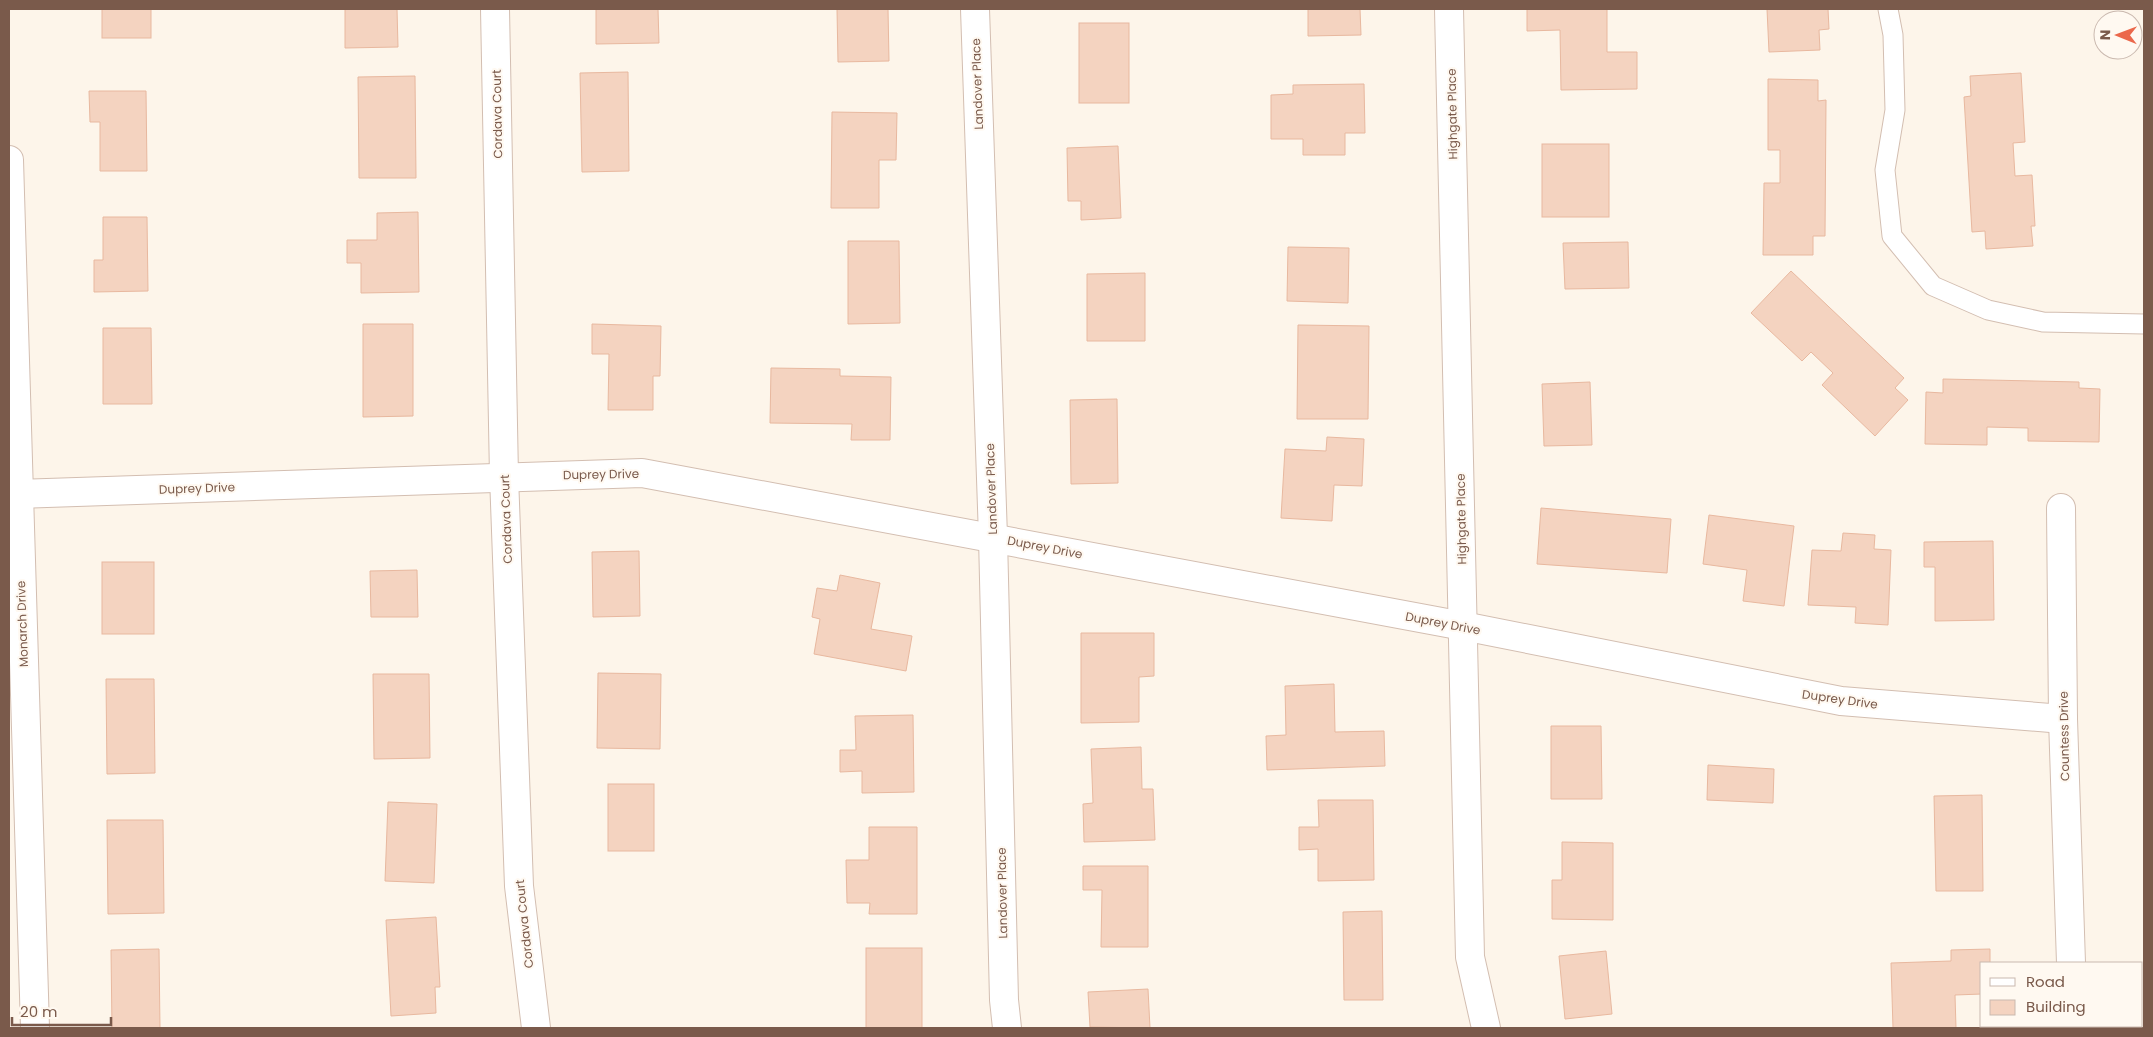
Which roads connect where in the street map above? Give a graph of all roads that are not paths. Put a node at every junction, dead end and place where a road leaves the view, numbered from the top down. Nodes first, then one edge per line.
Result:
1 (494, 9) edge
2 (974, 9) edge
3 (1449, 9) edge
4 (1888, 9) edge
5 (9, 160) edge
6 (2144, 324) edge
7 (504, 476) junction
8 (18, 494) junction
9 (2061, 508) dead end
10 (993, 538) junction
11 (1463, 626) junction
12 (2063, 719) junction
13 (2071, 962) edge
14 (35, 1028) edge
15 (536, 1028) edge
16 (1008, 1028) edge
17 (1486, 1028) edge

1 - 7 street, Cordava Court
2 - 10 street, Landover Place
3 - 11 street, Highgate Place
4 - 6 lane
5 - 8 street, Monarch Drive
7 - 8 street, Duprey Drive
7 - 10 street, Duprey Drive
7 - 15 street, Cordava Court
8 - 14 street, Monarch Drive
9 - 12 street, Countess Drive
10 - 11 street, Duprey Drive
10 - 16 street, Landover Place
11 - 12 street, Duprey Drive
11 - 17 street, Highgate Place
12 - 13 street, Countess Drive

